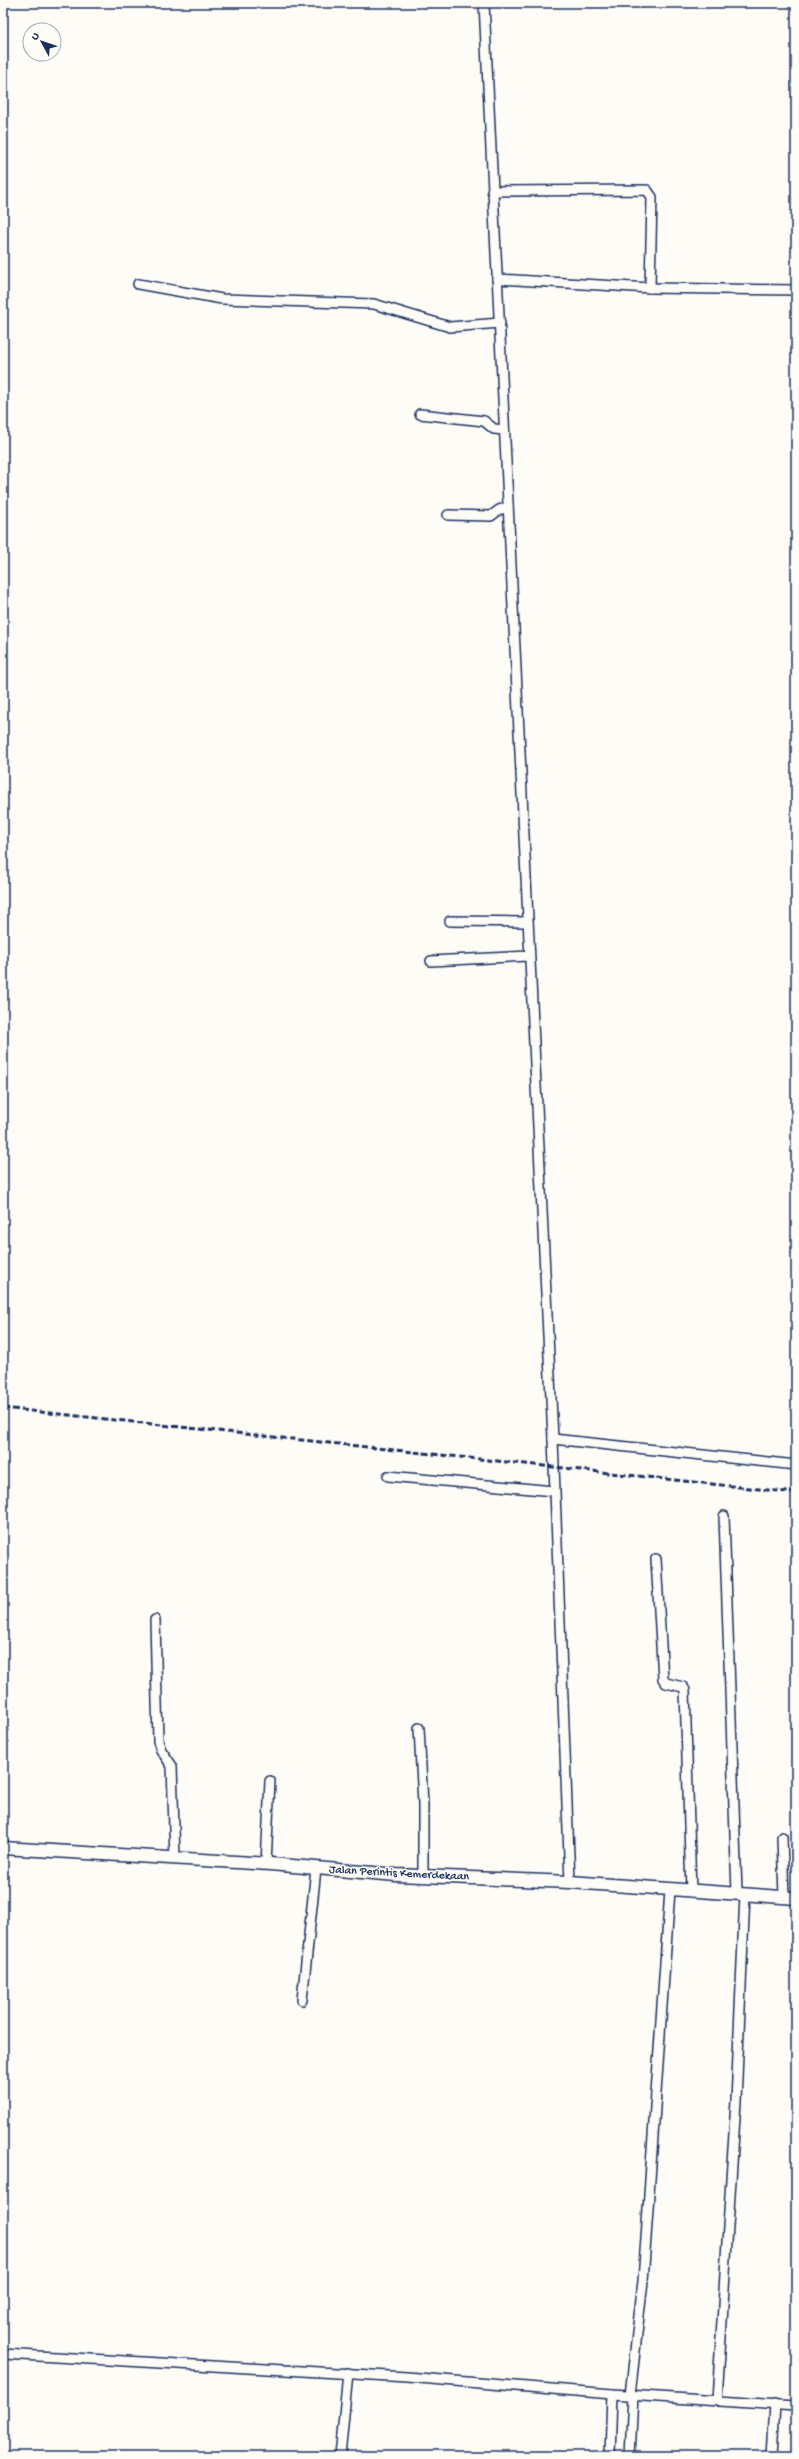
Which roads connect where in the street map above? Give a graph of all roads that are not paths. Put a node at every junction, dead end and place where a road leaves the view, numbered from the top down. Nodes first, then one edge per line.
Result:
1 (484, 3) edge
2 (492, 191) junction
3 (498, 279) junction
4 (138, 284) dead end
5 (650, 288) junction
6 (796, 290) edge
7 (500, 323) junction
8 (420, 414) dead end
9 (504, 430) junction
10 (508, 507) junction
11 (448, 515) dead end
12 (450, 920) dead end
13 (527, 922) junction
14 (529, 956) junction
15 (431, 961) dead end
16 (553, 1439) junction
17 (796, 1465) edge
18 (388, 1476) dead end
19 (554, 1491) junction
20 (724, 1516) dead end
21 (656, 1559) dead end
22 (155, 1620) dead end
23 (419, 1728) dead end
24 (270, 1781) dead end
25 (782, 1837) dead end
26 (3, 1848) edge
27 (175, 1860) junction
28 (266, 1864) junction
29 (316, 1869) junction
30 (423, 1876) junction
31 (570, 1882) junction
32 (670, 1890) junction
33 (691, 1892) junction
34 (741, 1893) junction
35 (790, 1897) edge
36 (302, 2000) dead end
37 (3, 2354) edge
38 (348, 2373) junction
39 (612, 2394) junction
40 (632, 2395) junction
41 (717, 2400) junction
42 (775, 2404) junction
43 (796, 2406) edge
44 (340, 2456) edge
45 (610, 2456) edge
46 (630, 2456) edge
47 (772, 2456) edge

1 - 2 street
2 - 3 street
2 - 5 street
3 - 5 street
3 - 7 street
4 - 7 street
5 - 6 street
7 - 9 street
8 - 9 street
9 - 10 street
10 - 11 street
10 - 13 street
12 - 13 street
13 - 14 street
14 - 15 street
14 - 16 street
16 - 17 street
16 - 19 street
18 - 19 street
19 - 31 street
20 - 34 street
21 - 33 street
22 - 27 street
23 - 30 street
24 - 28 street
25 - 35 street
26 - 27 street, Jalan Perintis Kemerdekaan
27 - 28 street, Jalan Perintis Kemerdekaan
28 - 29 street, Jalan Perintis Kemerdekaan
29 - 30 street, Jalan Perintis Kemerdekaan
29 - 36 street
30 - 31 street, Jalan Perintis Kemerdekaan
31 - 32 street, Jalan Perintis Kemerdekaan
32 - 33 street, Jalan Perintis Kemerdekaan
32 - 40 street
33 - 34 street, Jalan Perintis Kemerdekaan
34 - 35 street, Jalan Perintis Kemerdekaan
34 - 41 street
37 - 38 street
38 - 39 street
38 - 44 street
39 - 40 street
39 - 45 street
40 - 41 street
40 - 46 street
41 - 42 street
42 - 43 street
42 - 47 street

